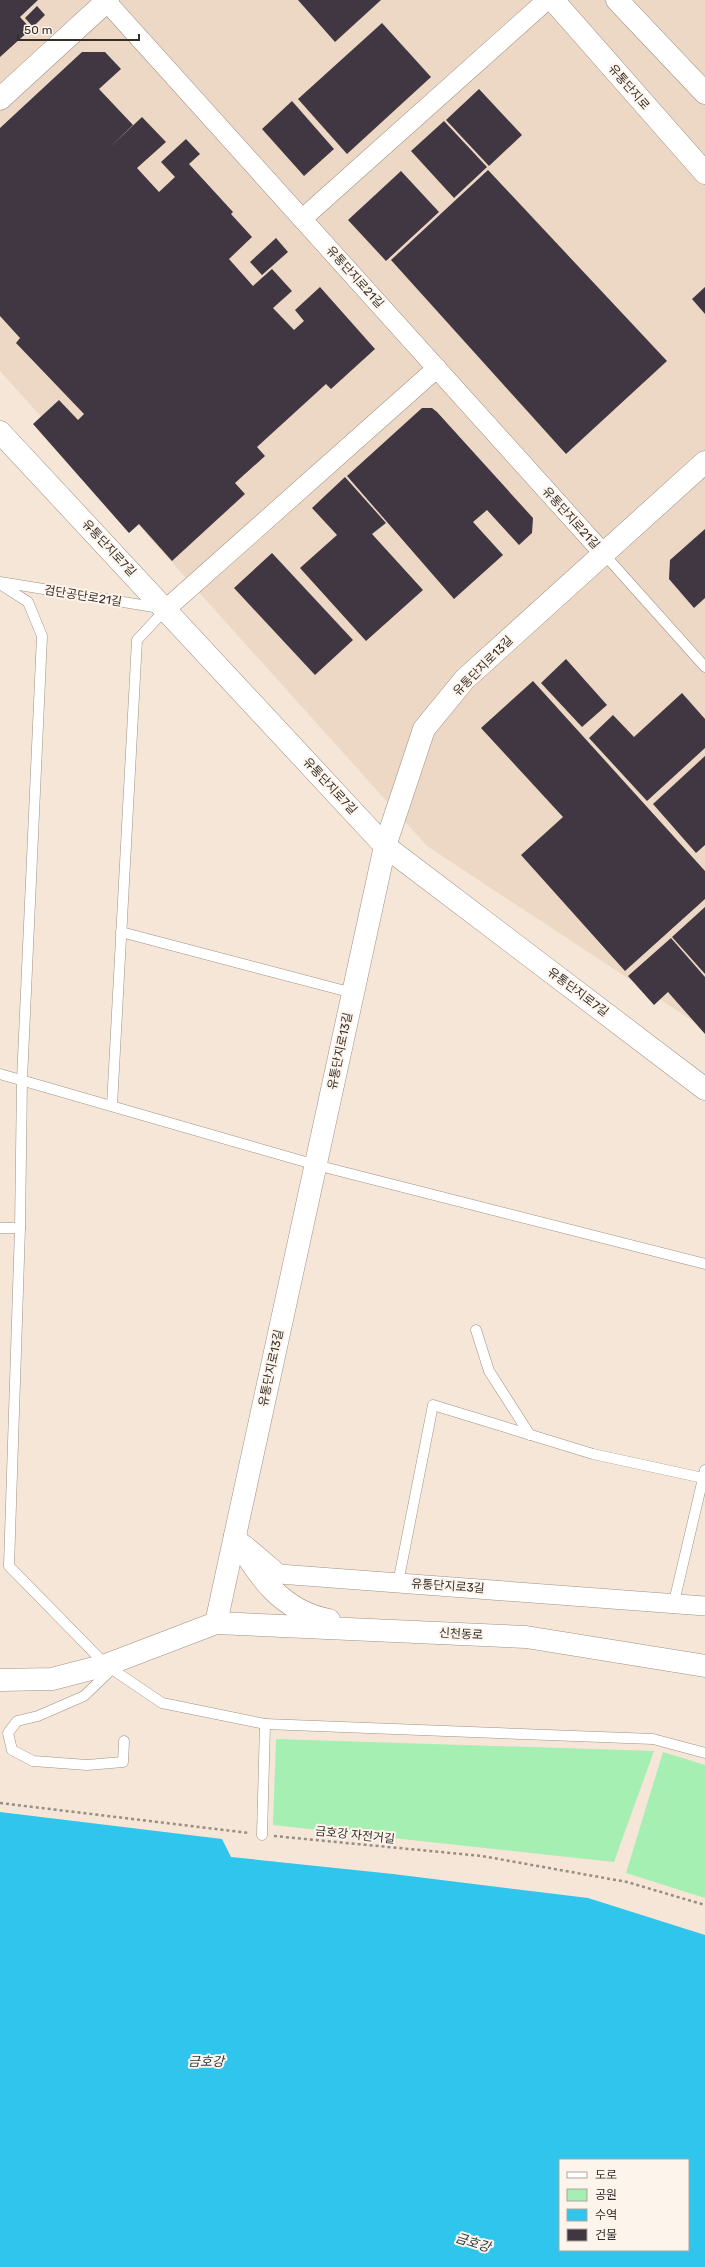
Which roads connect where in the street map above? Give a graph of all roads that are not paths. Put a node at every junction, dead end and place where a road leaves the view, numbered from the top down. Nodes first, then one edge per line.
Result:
1 (107, 0) edge
2 (547, 0) edge
3 (553, 0) edge
4 (617, 0) edge
5 (705, 93) edge
6 (0, 99) edge
7 (705, 173) edge
8 (302, 219) junction
9 (437, 368) junction
10 (0, 432) edge
11 (705, 462) edge
12 (603, 553) junction
13 (0, 583) edge
14 (166, 609) junction
15 (705, 667) edge
16 (385, 846) junction
17 (121, 932) junction
18 (353, 993) junction
19 (0, 1074) edge
20 (22, 1080) junction
21 (705, 1089) edge
22 (112, 1106) junction
23 (316, 1165) junction
24 (0, 1228) edge
25 (20, 1228) junction
26 (705, 1264) edge
27 (476, 1330) dead end
28 (530, 1435) junction
29 (704, 1474) edge
30 (235, 1536) junction
31 (398, 1583) junction
32 (674, 1602) junction
33 (705, 1606) edge
34 (216, 1623) junction
35 (383, 1631) junction
36 (106, 1665) junction
37 (705, 1666) edge
38 (0, 1680) edge
39 (265, 1724) junction
40 (124, 1741) dead end
41 (705, 1753) edge
42 (262, 1835) road end

1 - 6 street, 유통단지로21길
1 - 8 street, 유통단지로21길
2 - 8 street
3 - 7 street, 유통단지로
4 - 5 street
8 - 9 street, 유통단지로21길
9 - 12 street, 유통단지로21길
9 - 14 street
10 - 14 street, 유통단지로7길
11 - 12 street, 유통단지로13길
12 - 15 lane
12 - 16 street, 유통단지로13길
13 - 14 lane, 검단공단로21길
13 - 20 lane
14 - 16 street, 유통단지로7길
14 - 17 lane
16 - 18 street, 유통단지로13길
16 - 21 street, 유통단지로7길
17 - 18 lane
17 - 22 lane
18 - 23 street, 유통단지로13길
19 - 20 lane
20 - 22 lane
20 - 25 lane
22 - 23 lane
23 - 26 lane
23 - 30 street, 유통단지로13길
24 - 25 lane
25 - 36 lane
27 - 28 lane
28 - 29 lane
28 - 31 lane
29 - 32 lane
30 - 31 street, 유통단지로3길
30 - 34 street, 유통단지로13길
30 - 35 street
31 - 32 street, 유통단지로3길
32 - 33 street, 유통단지로3길
34 - 35 street, 신천동로
34 - 36 street
35 - 37 street, 신천동로
36 - 38 street
36 - 39 lane
36 - 40 lane
39 - 41 lane
39 - 42 lane

